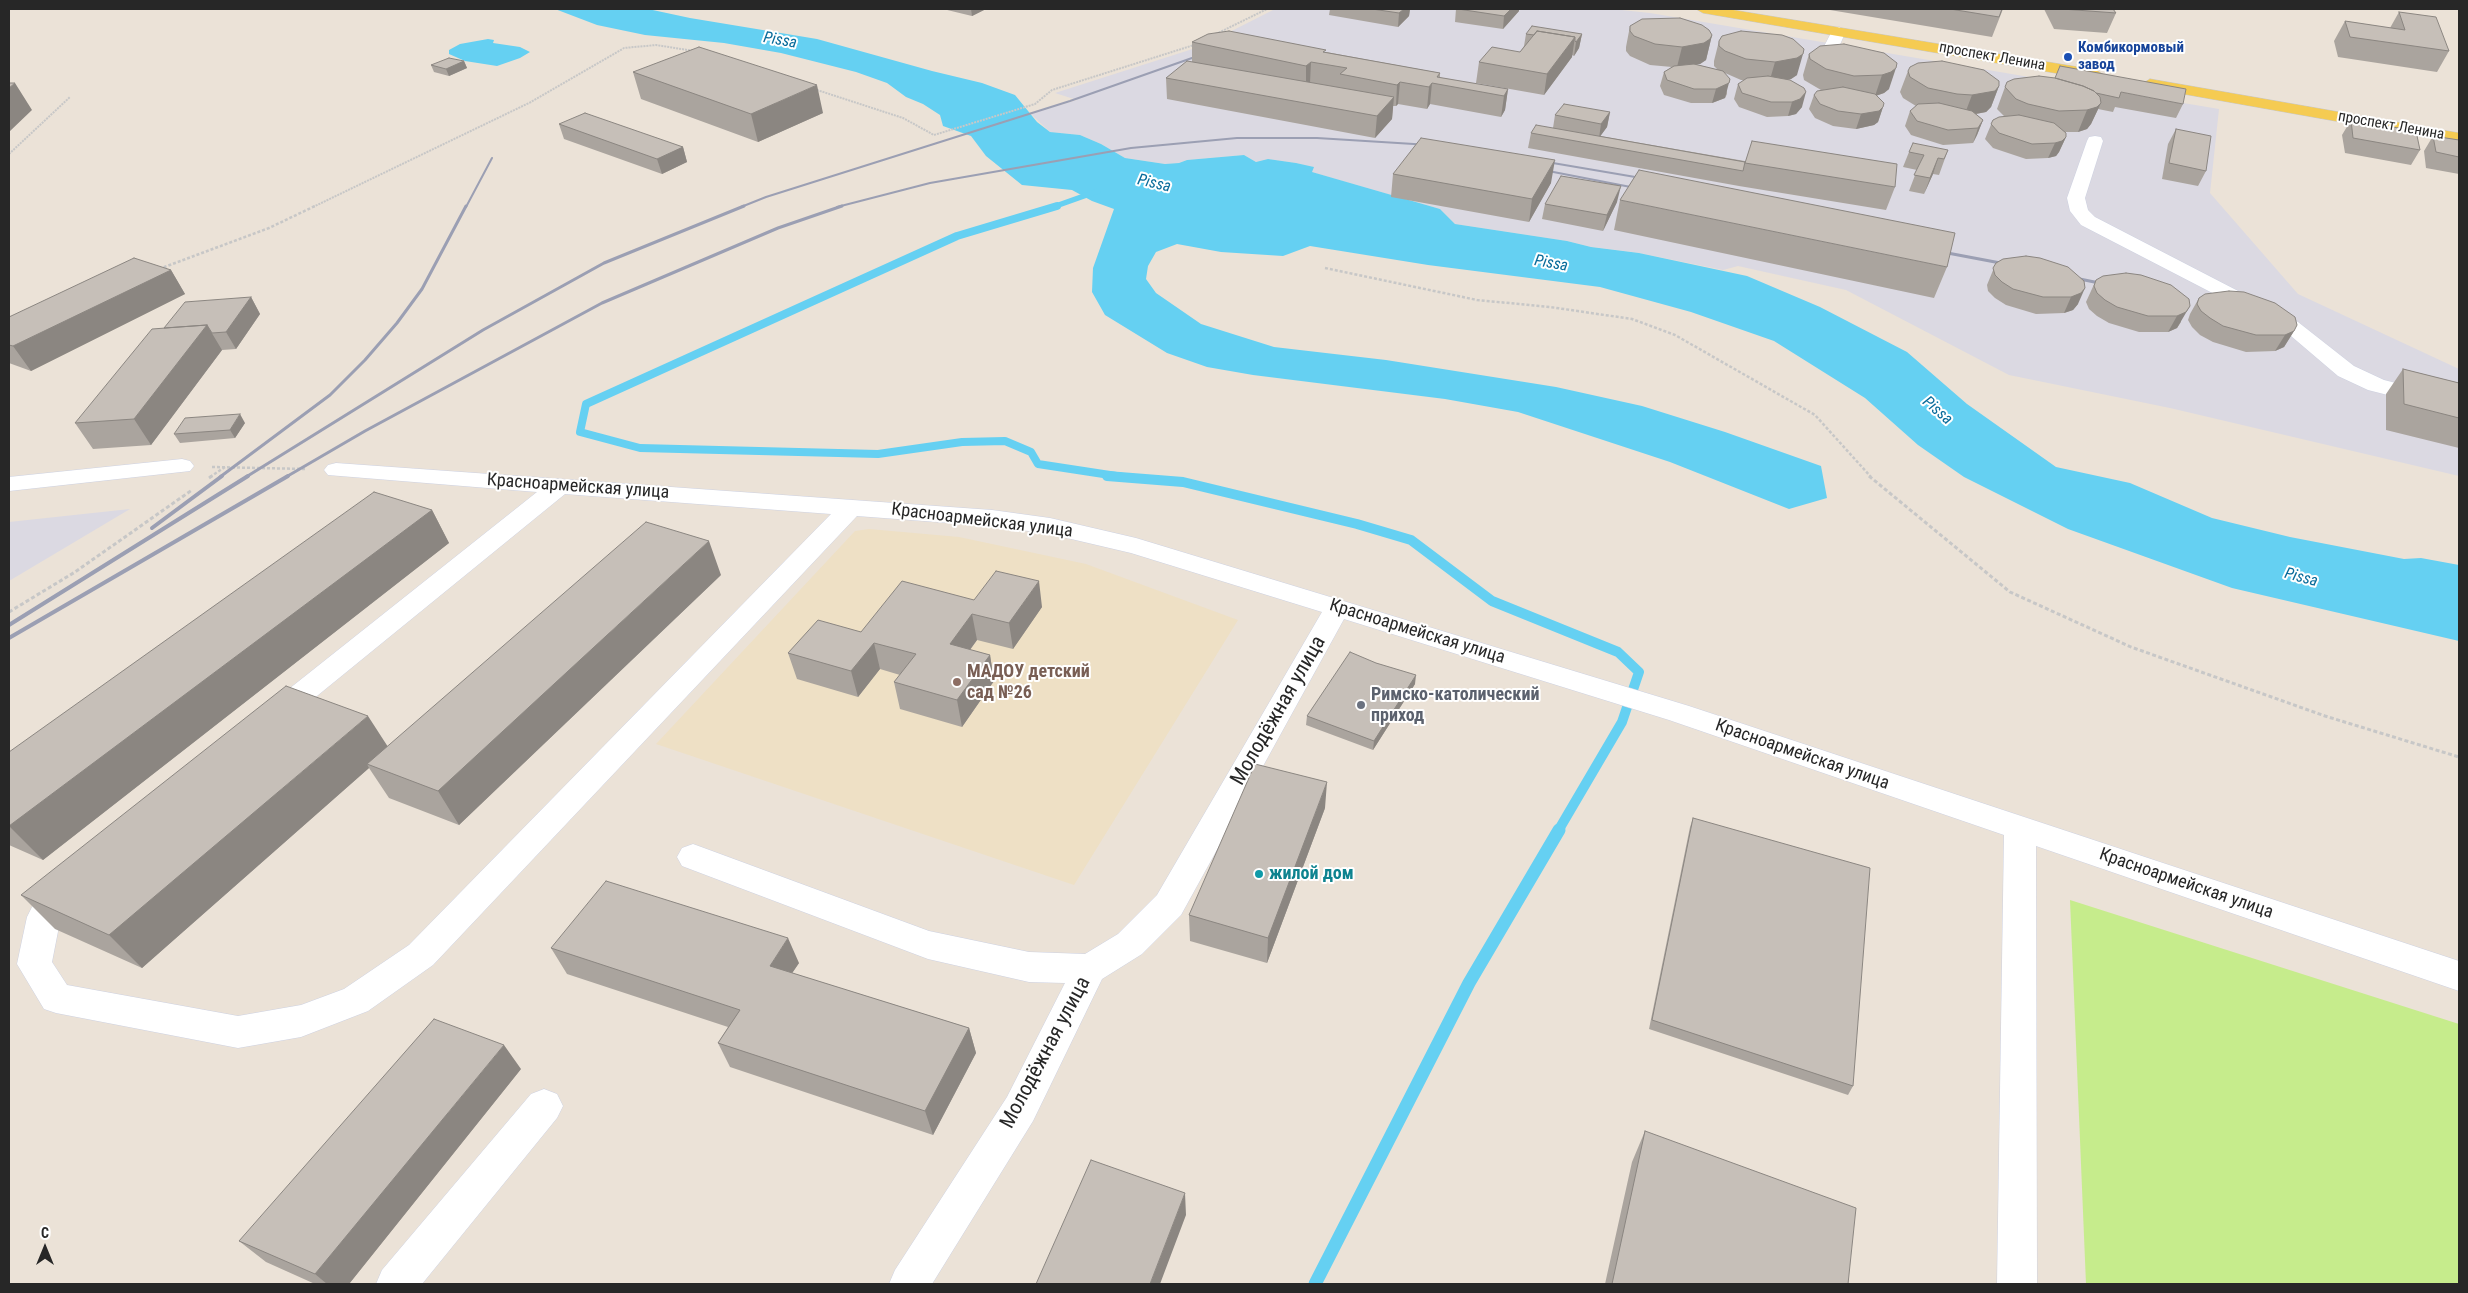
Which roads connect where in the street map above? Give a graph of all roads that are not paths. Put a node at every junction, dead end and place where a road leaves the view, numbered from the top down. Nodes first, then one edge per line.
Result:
1 (1702, 9) edge
2 (1839, 31) junction
3 (1826, 58) edge
4 (2114, 78) edge
5 (2134, 82) edge
6 (2459, 138) edge
7 (2095, 141) dead end
8 (2459, 406) edge
9 (182, 466) road end
10 (336, 470) road end
11 (9, 484) edge
12 (560, 486) junction
13 (852, 507) junction
14 (1338, 607) junction
15 (252, 733) edge
16 (2020, 829) junction
17 (693, 857) dead end
18 (83, 869) edge
19 (1090, 969) junction
20 (2459, 976) edge
21 (544, 1106) dead end
22 (396, 1284) edge
23 (909, 1284) edge
24 (2018, 1284) edge

1 - 2 main road, проспект Ленина
2 - 3 street
2 - 4 main road, проспект Ленина
5 - 6 main road, проспект Ленина
7 - 8 street
9 - 11 street
10 - 12 street, Красноармейская улица
12 - 13 street, Красноармейская улица
12 - 15 street
13 - 14 street, Красноармейская улица
13 - 18 street
14 - 16 street, Красноармейская улица
14 - 19 street, Молодёжная улица
16 - 20 street, Красноармейская улица
16 - 24 street
17 - 19 street
19 - 23 street, Молодёжная улица
21 - 22 street

